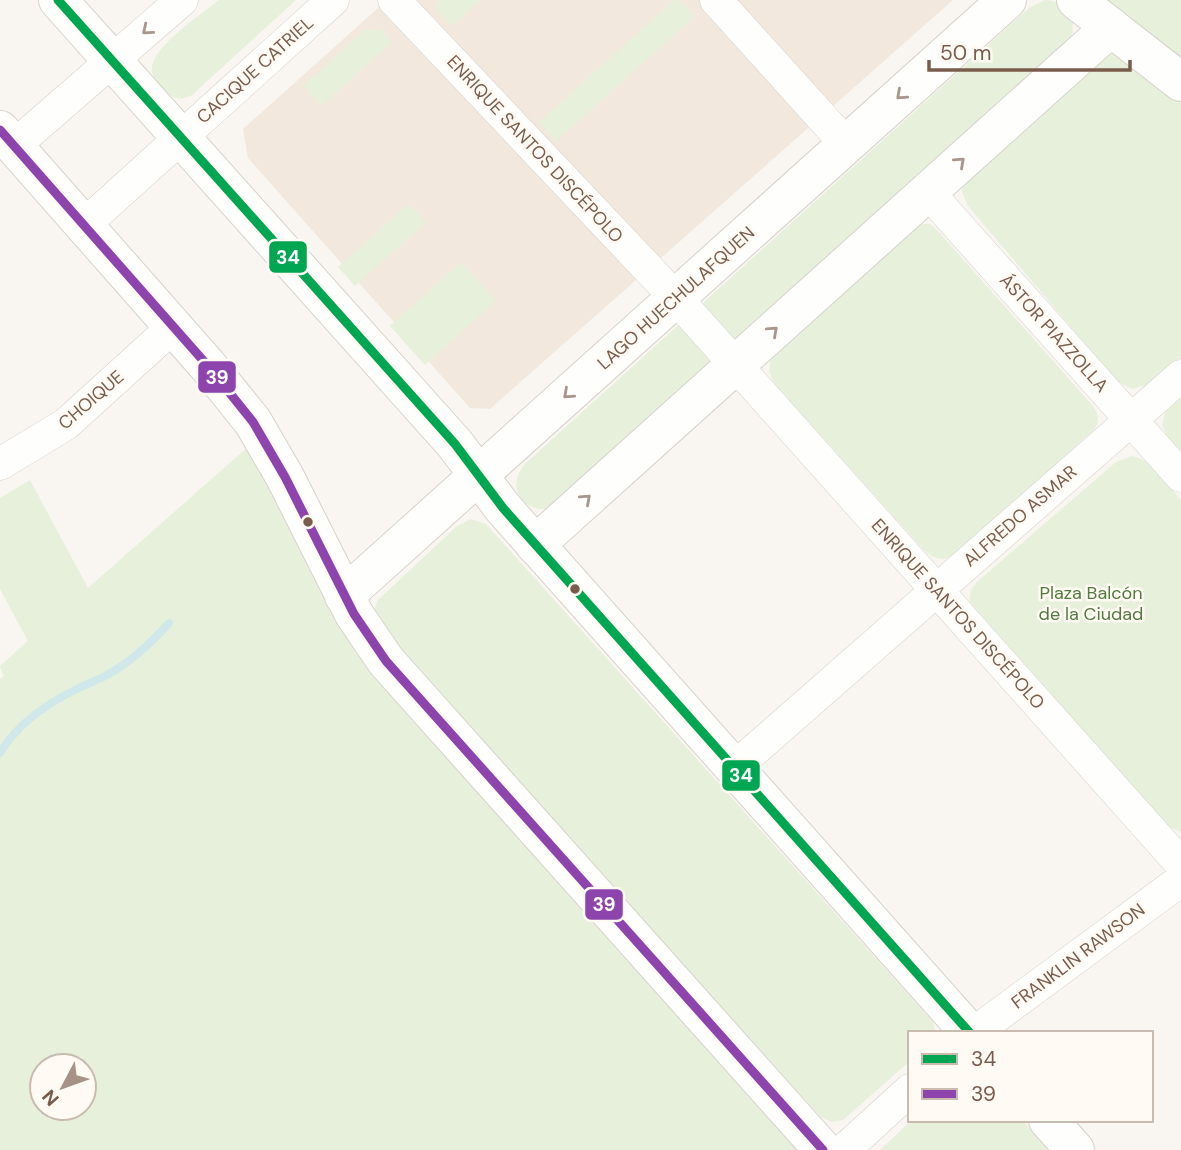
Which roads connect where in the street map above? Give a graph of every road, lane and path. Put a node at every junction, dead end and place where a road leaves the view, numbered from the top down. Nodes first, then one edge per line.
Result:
1 (58, 0) edge
2 (182, 0) edge
3 (333, 0) edge
4 (394, 0) edge
5 (716, 0) edge
6 (1007, 0) edge
7 (1076, 0) edge
8 (1111, 27) junction
9 (112, 60) junction
10 (1181, 82) edge
11 (180, 136) junction
12 (7, 138) edge
13 (846, 144) junction
14 (927, 191) junction
15 (84, 225) junction
16 (676, 298) junction
17 (174, 327) junction
18 (736, 365) junction
19 (1181, 376) edge
20 (1131, 420) junction
21 (0, 464) edge
22 (477, 474) junction
23 (1181, 476) edge
24 (535, 545) junction
25 (937, 590) junction
26 (344, 596) junction
27 (734, 768) junction
28 (1181, 864) edge
29 (1181, 880) edge
30 (970, 1031) edge
31 (975, 1031) edge
32 (908, 1092) edge
33 (1050, 1122) edge
34 (824, 1150) edge
35 (844, 1150) edge
36 (1075, 1150) edge

1 - 9 main road
2 -> 9 street
3 - 11 street, CACIQUE CATRIEL
4 - 16 street, ENRIQUE SANTOS DISCÉPOLO
5 - 13 street
6 -> 13 main road, LAGO HUECHULAFQUEN
7 - 8 main road
8 - 10 main road
14 -> 8 main road
9 - 11 main road
9 - 12 street
11 - 15 street, CACIQUE CATRIEL
11 - 22 main road
12 - 15 main road
13 - 16 main road, LAGO HUECHULAFQUEN
18 -> 14 main road
14 - 20 street, ÁSTOR PIAZZOLLA
15 - 17 main road
16 - 18 street, ENRIQUE SANTOS DISCÉPOLO
16 -> 22 main road, LAGO HUECHULAFQUEN
17 - 21 street, CHOIQUE
17 - 26 main road
24 -> 18 main road
18 - 25 street, ENRIQUE SANTOS DISCÉPOLO
19 - 20 street, ALFREDO ASMAR
20 - 23 street, ÁSTOR PIAZZOLLA
20 - 25 street, ALFREDO ASMAR
22 - 24 main road
22 - 26 main road, LAGO HUECHULAFQUEN
24 - 27 main road
25 - 27 street, ALFREDO ASMAR
25 - 28 street, ENRIQUE SANTOS DISCÉPOLO
26 - 34 main road
27 - 30 main road
29 - 31 street, FRANKLIN RAWSON
32 - 35 street
33 - 36 main road

